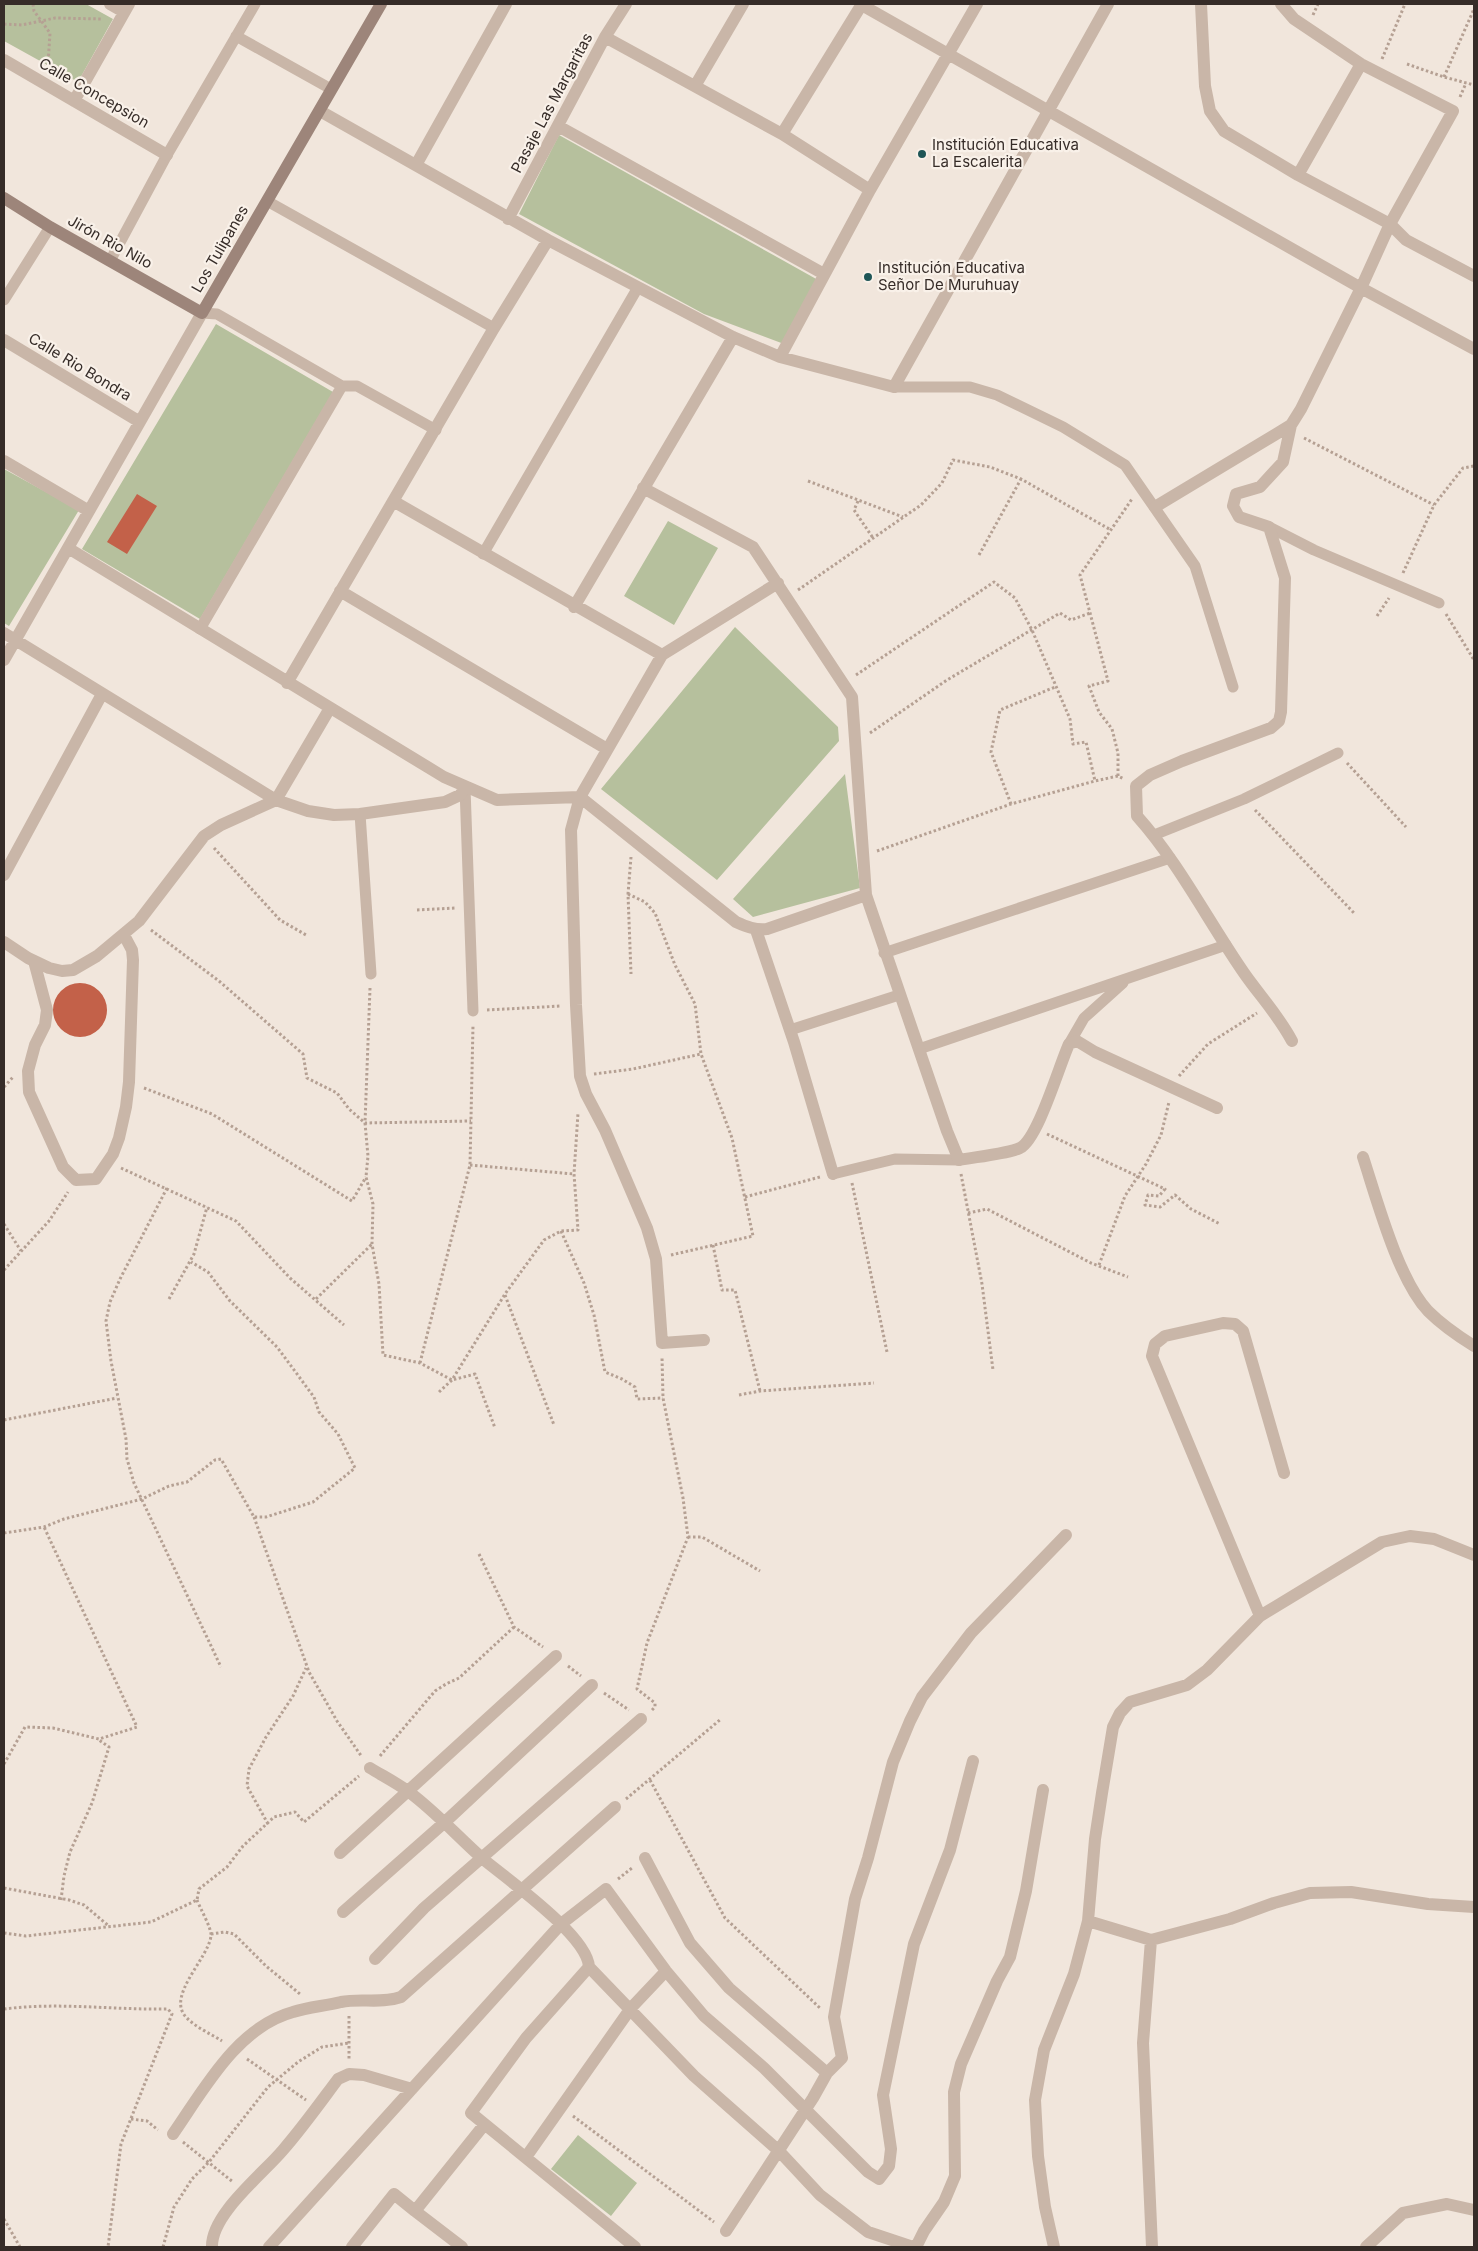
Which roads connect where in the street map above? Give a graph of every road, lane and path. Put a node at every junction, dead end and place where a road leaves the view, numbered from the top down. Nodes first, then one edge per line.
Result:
1 (33, 4) edge
2 (110, 4) edge
3 (255, 4) edge
4 (381, 4) edge
5 (506, 4) edge
6 (626, 4) edge
7 (744, 4) edge
8 (861, 4) edge
9 (977, 4) edge
10 (1108, 4) edge
11 (1201, 4) edge
12 (1281, 4) edge
13 (1405, 4) edge
14 (127, 8) edge
15 (1474, 9) edge
16 (111, 19) dead end
17 (41, 21) junction
18 (4, 24) edge
19 (236, 36) junction
20 (605, 37) junction
21 (948, 55) junction
22 (4, 60) edge
23 (1361, 64) junction
24 (1407, 64) dead end
25 (48, 65) dead end
26 (1377, 72) junction
27 (1444, 77) junction
28 (1474, 85) edge
29 (695, 86) junction
30 (331, 89) junction
31 (74, 100) junction
32 (320, 110) junction
33 (1047, 112) junction
34 (558, 126) junction
35 (782, 134) junction
36 (167, 155) junction
37 (416, 165) junction
38 (1298, 175) junction
39 (870, 190) junction
40 (4, 198) edge
41 (267, 201) junction
42 (508, 218) junction
43 (1390, 224) junction
44 (50, 227) junction
45 (548, 240) junction
46 (110, 261) junction
47 (824, 274) junction
48 (1474, 276) edge
49 (1361, 288) junction
50 (637, 289) junction
51 (4, 300) edge
52 (202, 312) junction
53 (494, 328) junction
54 (733, 337) junction
55 (4, 340) edge
56 (1474, 348) edge
57 (780, 357) junction
58 (342, 386) junction
59 (894, 387) junction
60 (140, 422) junction
61 (1291, 428) junction
62 (436, 430) junction
63 (4, 461) edge
64 (1474, 466) edge
65 (1022, 479) junction
66 (808, 481) dead end
67 (1140, 486) junction
68 (643, 488) junction
69 (858, 500) junction
70 (393, 501) junction
71 (1434, 506) junction
72 (1155, 507) junction
73 (89, 511) junction
74 (904, 517) junction
75 (1269, 527) junction
76 (1111, 530) junction
77 (873, 538) junction
78 (68, 548) junction
79 (483, 554) junction
80 (979, 554) dead end
81 (778, 583) junction
82 (1397, 585) junction
83 (340, 591) junction
84 (788, 598) junction
85 (1439, 603) joint
86 (574, 607) junction
87 (1090, 614) junction
88 (1377, 616) dead end
89 (200, 629) junction
90 (1032, 630) junction
91 (9, 637) edge
92 (662, 655) junction
93 (4, 660) edge
94 (1474, 660) edge
95 (287, 683) junction
96 (843, 684) junction
97 (1055, 687) junction
98 (1233, 688) dead end
99 (102, 694) junction
100 (330, 708) junction
101 (855, 744) junction
102 (607, 749) junction
103 (1338, 754) joint
104 (1118, 776) junction
105 (1095, 780) junction
106 (1136, 786) junction
107 (466, 788) junction
108 (580, 797) junction
109 (1244, 799) junction
110 (276, 800) junction
111 (1011, 804) junction
112 (360, 814) junction
113 (1406, 827) dead end
114 (1154, 835) junction
115 (204, 836) junction
116 (632, 839) junction
117 (863, 856) junction
118 (1170, 858) junction
119 (4, 874) edge
120 (628, 894) junction
121 (866, 895) junction
122 (469, 907) junction
123 (417, 910) dead end
124 (1355, 914) dead end
125 (139, 921) junction
126 (756, 930) junction
127 (124, 935) junction
128 (306, 935) dead end
129 (4, 942) edge
130 (1226, 945) junction
131 (884, 953) junction
132 (34, 961) junction
133 (371, 974) joint
134 (632, 974) dead end
135 (1127, 979) junction
136 (899, 994) junction
137 (576, 1005) junction
138 (1268, 1006) junction
139 (473, 1011) junction
140 (790, 1030) junction
141 (1292, 1041) dead end
142 (1068, 1044) junction
143 (919, 1049) junction
144 (701, 1054) junction
145 (580, 1076) junction
146 (129, 1082) junction
147 (1172, 1086) junction
148 (578, 1106) dead end
149 (1217, 1108) dead end
150 (471, 1121) junction
151 (365, 1124) junction
152 (1035, 1129) junction
153 (1363, 1157) dead end
154 (959, 1160) junction
155 (107, 1162) junction
156 (470, 1165) junction
157 (849, 1170) junction
158 (574, 1174) junction
159 (833, 1174) junction
160 (366, 1177) junction
161 (1138, 1177) junction
162 (76, 1180) junction
163 (168, 1188) junction
164 (745, 1197) junction
165 (207, 1207) junction
166 (968, 1213) junction
167 (4, 1224) edge
168 (1220, 1224) dead end
169 (560, 1231) junction
170 (372, 1244) junction
171 (713, 1245) junction
172 (21, 1251) junction
173 (656, 1259) junction
174 (190, 1262) junction
175 (1099, 1265) junction
176 (4, 1270) edge
177 (1128, 1277) dead end
178 (505, 1294) junction
179 (168, 1299) dead end
180 (316, 1300) junction
181 (344, 1325) dead end
182 (704, 1340) dead end
183 (662, 1344) junction
184 (1474, 1346) edge
185 (886, 1352) dead end
186 (420, 1363) junction
187 (992, 1370) dead end
188 (452, 1380) junction
189 (874, 1384) dead end
190 (760, 1391) junction
191 (439, 1392) dead end
192 (739, 1395) dead end
193 (117, 1398) junction
194 (663, 1398) junction
195 (4, 1420) edge
196 (554, 1425) dead end
197 (495, 1428) dead end
198 (1284, 1473) dead end
199 (142, 1499) junction
200 (254, 1517) junction
201 (44, 1527) junction
202 (4, 1533) edge
203 (1066, 1535) dead end
204 (688, 1537) junction
205 (1474, 1555) edge
206 (760, 1571) dead end
207 (1260, 1616) junction
208 (514, 1627) dead end
209 (556, 1656) dead end
210 (221, 1667) dead end
211 (306, 1667) junction
212 (592, 1685) dead end
213 (641, 1719) joint
214 (721, 1719) dead end
215 (99, 1739) junction
216 (974, 1761) dead end
217 (4, 1764) edge
218 (370, 1768) junction
219 (650, 1780) junction
220 (1043, 1790) dead end
221 (408, 1791) junction
222 (615, 1807) joint
223 (445, 1822) junction
224 (268, 1824) junction
225 (340, 1853) dead end
226 (483, 1858) junction
227 (645, 1858) joint
228 (4, 1888) edge
229 (606, 1889) junction
230 (523, 1890) junction
231 (61, 1900) junction
232 (197, 1900) junction
233 (1474, 1907) edge
234 (343, 1912) dead end
235 (1088, 1921) junction
236 (561, 1924) junction
237 (111, 1927) junction
238 (4, 1933) edge
239 (212, 1934) junction
240 (1151, 1940) junction
241 (375, 1959) dead end
242 (589, 1967) junction
243 (666, 1971) junction
244 (349, 2000) junction
245 (4, 2008) edge
246 (316, 2008) junction
247 (631, 2008) junction
248 (834, 2017) junction
249 (349, 2043) junction
250 (234, 2050) junction
251 (827, 2072) junction
252 (349, 2074) junction
253 (276, 2079) junction
254 (412, 2089) junction
255 (316, 2107) junction
256 (561, 2107) junction
257 (805, 2108) junction
258 (131, 2118) junction
259 (484, 2125) junction
260 (172, 2134) junction
261 (778, 2151) junction
262 (526, 2157) junction
263 (209, 2162) junction
264 (243, 2191) junction
265 (1473, 2208) edge
266 (415, 2211) junction
267 (4, 2219) edge
268 (726, 2231) joint
269 (20, 2247) edge
270 (108, 2247) edge
271 (163, 2247) edge
272 (212, 2247) edge
273 (269, 2247) edge
274 (352, 2247) edge
275 (462, 2247) edge
276 (635, 2247) edge
277 (915, 2247) edge
278 (1054, 2247) edge
279 (1152, 2247) edge
280 (1366, 2247) edge

1 - 17 path
2 - 14 street
3 - 19 lane
4 - 30 street, Los Tulipanes
5 - 37 street
6 - 20 street, Pasaje Las Margaritas
7 - 29 street
8 - 21 street
8 - 35 street
9 - 21 street
10 - 33 street
11 - 38 street
12 - 23 street
13 - 26 path
14 - 31 street
15 - 27 path
16 - 17 path
17 - 18 path
17 - 25 path
19 - 30 lane
19 - 36 lane
20 - 29 street
20 - 34 street, Pasaje Las Margaritas
21 - 33 street
21 - 39 street
22 - 31 street, Calle Concepsion
23 - 26 street
23 - 38 street
24 - 27 path
26 - 43 street
27 - 28 path
29 - 35 street
30 - 32 street, Los Tulipanes
31 - 36 street, Calle Concepsion
32 - 37 street
32 - 41 street, Los Tulipanes
33 - 49 street
33 - 59 street
34 - 42 street, Pasaje Las Margaritas
34 - 47 street
35 - 39 street
36 - 46 lane
37 - 42 street
38 - 43 street
39 - 47 street
40 - 44 street, Jirón Rio Nilo
41 - 52 street, Los Tulipanes
41 - 53 lane
42 - 45 street
43 - 48 street
43 - 49 street
44 - 46 street, Jirón Rio Nilo
44 - 51 lane
45 - 50 street
45 - 53 street
46 - 52 street, Jirón Rio Nilo
47 - 57 street
49 - 56 street
49 - 61 street
50 - 54 street
50 - 79 lane
52 - 58 lane
52 - 60 street, Los Tulipanes
53 - 62 street
54 - 57 street
54 - 68 street
55 - 60 street, Calle Rio Bondra
57 - 59 street
58 - 62 lane
58 - 89 lane
59 - 67 lane
60 - 73 street, Los Tulipanes
61 - 71 path
61 - 72 street
61 - 75 street
62 - 70 street
63 - 73 street
64 - 71 path
65 - 74 path
65 - 76 path
65 - 80 path
66 - 69 path
67 - 72 lane
67 - 76 path
68 - 81 street
68 - 86 street
69 - 74 path
69 - 77 path
70 - 79 street
70 - 83 street
71 - 82 path
72 - 98 lane
73 - 78 street, Los Tulipanes
74 - 77 path
75 - 82 lane
75 - 106 street
76 - 87 path
77 - 84 path
78 - 89 street
78 - 91 street, Los Tulipanes
79 - 86 street
81 - 84 street
81 - 92 street
82 - 85 lane
82 - 88 path
83 - 95 street
83 - 102 street
84 - 96 street
85 - 94 path
86 - 92 street
87 - 90 path
87 - 104 path
89 - 95 street
90 - 96 path
90 - 97 path
90 - 101 path
91 - 93 street, Los Tulipanes
91 - 99 street
92 - 102 street
95 - 100 street
96 - 101 street
97 - 105 path
97 - 111 path
99 - 110 street
99 - 119 street
100 - 107 street
100 - 110 street
101 - 117 street
102 - 108 street
103 - 109 lane
103 - 113 path
104 - 105 path
104 - 106 path
105 - 111 path
106 - 114 street
107 - 108 street
107 - 112 street
107 - 122 lane
108 - 116 street
108 - 137 street
109 - 114 lane
109 - 124 path
110 - 112 street
110 - 115 street
111 - 117 path
112 - 133 lane
114 - 118 street
115 - 125 street
115 - 128 path
116 - 120 path
116 - 126 street
117 - 121 street
118 - 130 street
118 - 131 lane
120 - 134 path
120 - 144 path
121 - 126 street
121 - 131 street
122 - 123 path
122 - 139 lane
125 - 127 street
125 - 151 path
126 - 140 street
127 - 132 street
127 - 146 street
129 - 132 street
130 - 135 lane
130 - 138 street
131 - 136 street
132 - 162 street
133 - 151 path
135 - 142 lane
135 - 143 lane
136 - 140 lane
136 - 143 street
137 - 139 path
137 - 145 street
138 - 141 street
138 - 147 path
139 - 150 path
140 - 159 street
142 - 147 street
142 - 152 street
143 - 154 street
144 - 145 path
144 - 164 path
145 - 173 street
146 - 155 street
146 - 160 path
147 - 149 street
147 - 161 path
148 - 158 path
150 - 151 path
150 - 156 path
151 - 160 path
152 - 154 street
152 - 161 path
153 - 184 street
154 - 157 lane
154 - 166 path
155 - 162 street
155 - 163 path
156 - 158 path
156 - 186 path
157 - 159 lane
157 - 185 path
158 - 169 path
159 - 164 path
160 - 170 path
161 - 168 path
161 - 175 path
162 - 172 path
163 - 165 path
163 - 193 path
164 - 171 path
165 - 174 path
165 - 180 path
166 - 175 path
166 - 187 path
167 - 172 path
169 - 178 path
169 - 194 path
170 - 180 path
170 - 186 path
171 - 173 path
171 - 190 path
172 - 176 path
173 - 183 street
174 - 179 path
174 - 200 path
175 - 177 path
178 - 188 path
178 - 196 path
180 - 181 path
182 - 183 street
183 - 194 path
186 - 188 path
188 - 191 path
188 - 197 path
189 - 190 path
190 - 192 path
193 - 195 path
193 - 199 path
194 - 204 path
198 - 207 street
199 - 200 path
199 - 201 path
199 - 210 path
200 - 211 path
201 - 202 path
201 - 215 path
203 - 248 street
204 - 206 path
204 - 213 path
205 - 207 street
207 - 235 street
208 - 218 path
209 - 221 street
211 - 218 path
211 - 224 path
212 - 223 street
213 - 226 street
214 - 219 path
215 - 217 path
215 - 231 path
216 - 257 street
218 - 221 street
218 - 224 path
219 - 222 path
219 - 248 path
220 - 277 street
221 - 223 street
221 - 225 street
222 - 230 street
223 - 226 street
223 - 234 street
224 - 232 path
226 - 230 street
226 - 241 street
227 - 229 path
227 - 251 street
228 - 231 path
229 - 236 street
229 - 243 street
230 - 236 street
230 - 244 street
231 - 237 path
232 - 237 path
232 - 239 path
233 - 240 street
235 - 240 street
235 - 278 street
236 - 242 street
236 - 254 street
237 - 238 path
239 - 246 path
239 - 250 path
240 - 279 street
242 - 247 street
242 - 259 street
243 - 247 street
243 - 257 street
244 - 246 street
244 - 249 path
245 - 258 path
246 - 250 street
247 - 256 street
247 - 261 street
248 - 251 street
249 - 252 path
249 - 253 path
250 - 253 path
250 - 260 street
251 - 257 street
252 - 254 street
252 - 255 street
253 - 255 path
253 - 263 path
254 - 273 street
255 - 264 street
256 - 262 street
256 - 268 path
257 - 261 street
258 - 260 path
258 - 270 path
259 - 262 street
259 - 266 street
260 - 263 path
261 - 268 street
261 - 277 street
262 - 276 street
263 - 264 path
263 - 271 path
264 - 272 street
265 - 280 street
266 - 274 street
266 - 275 street
267 - 269 path

